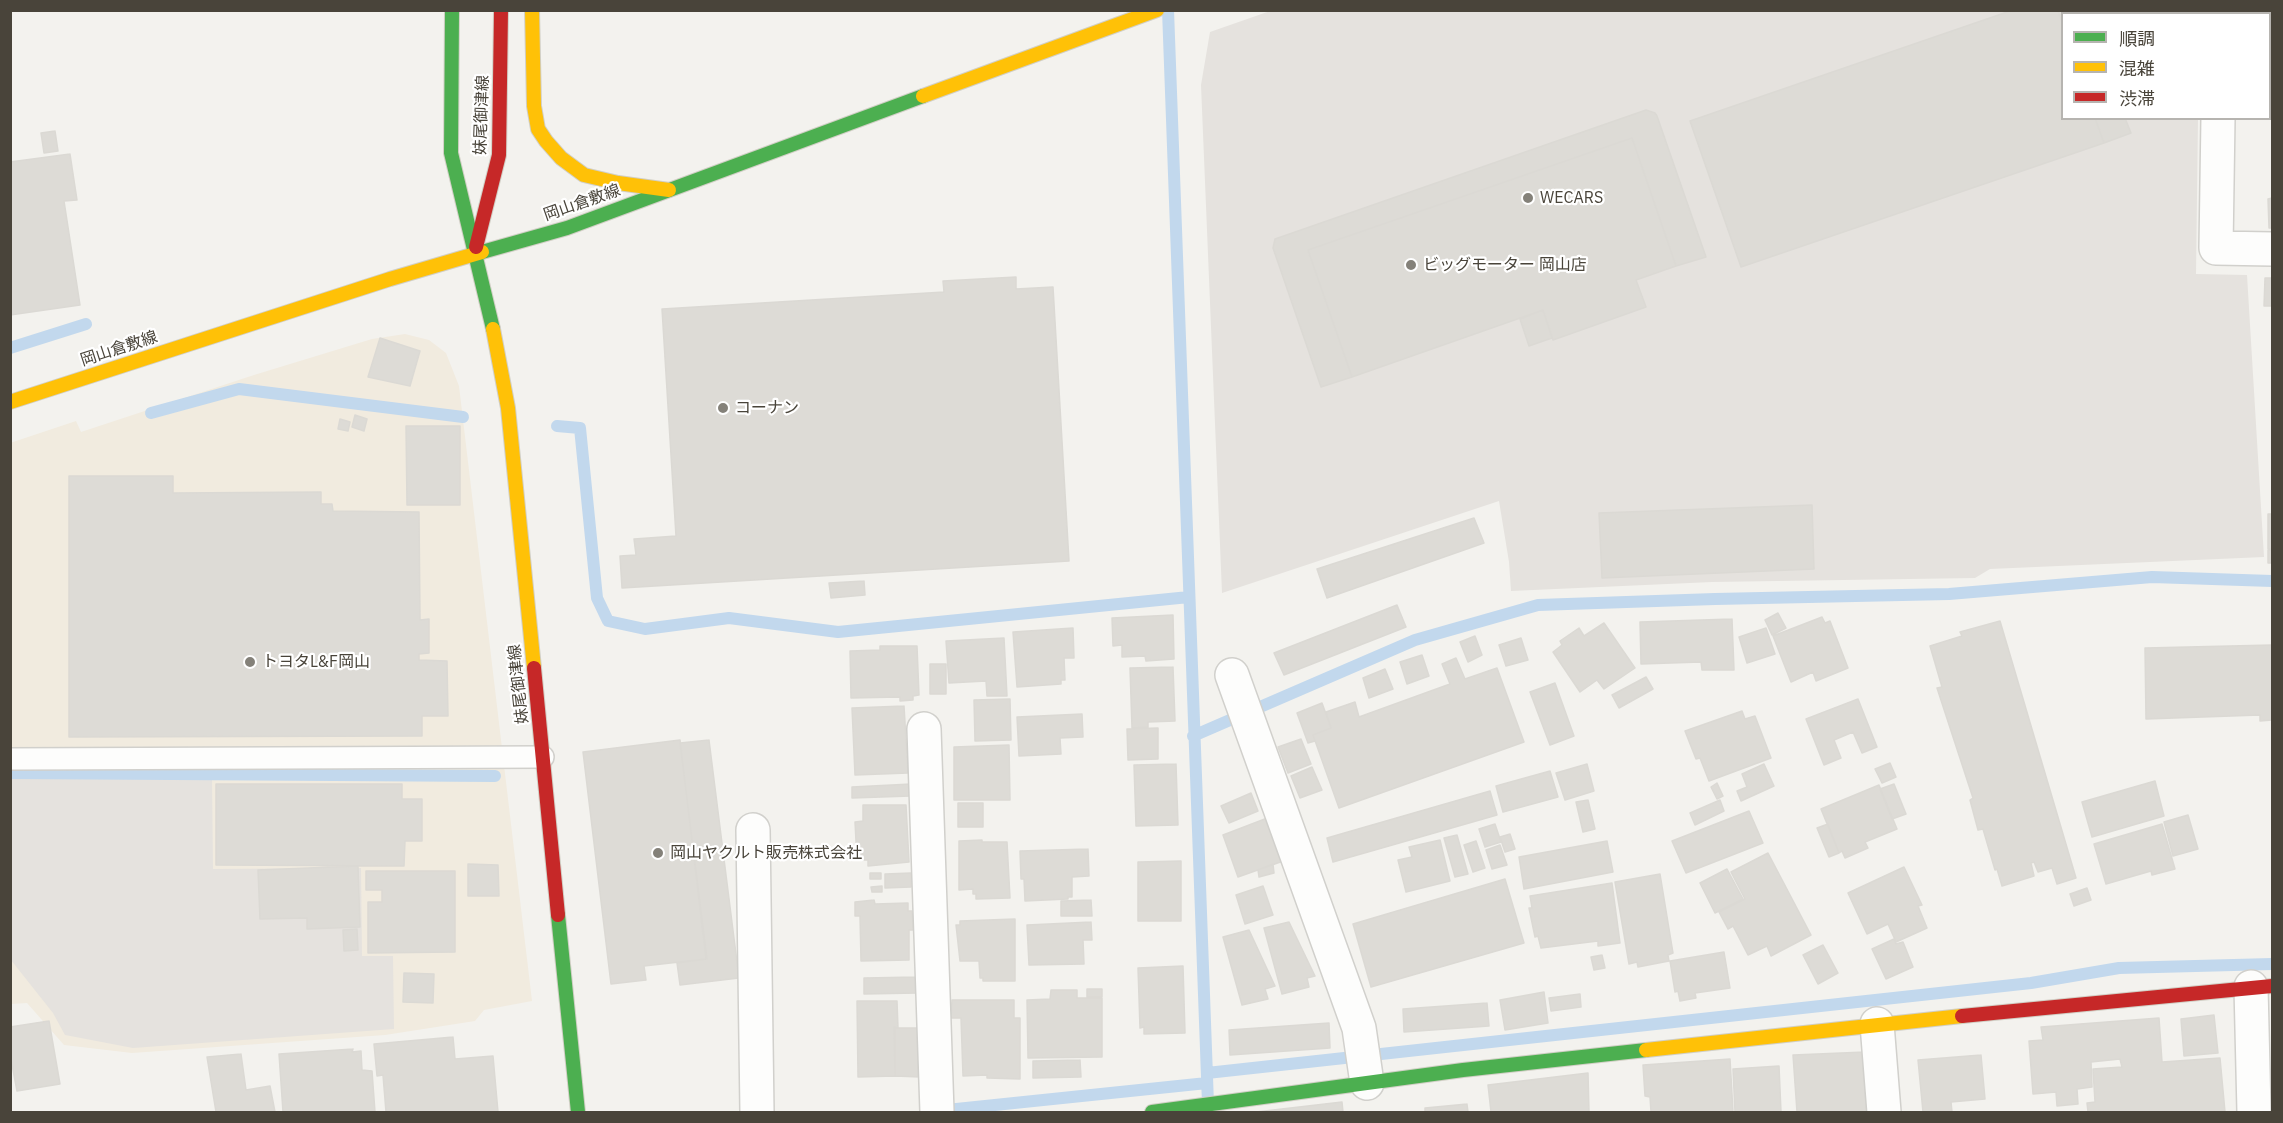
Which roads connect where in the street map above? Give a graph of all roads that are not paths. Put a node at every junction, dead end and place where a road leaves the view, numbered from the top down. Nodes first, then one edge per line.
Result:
1 (452, 10) edge
2 (501, 10) edge
3 (532, 10) edge
4 (1156, 10) edge
5 (2218, 120) edge
6 (669, 190) junction
7 (2272, 249) edge
8 (474, 254) junction
9 (10, 402) edge
10 (1241, 701) dead end
11 (924, 729) dead end
12 (543, 757) junction
13 (10, 759) edge
14 (753, 830) dead end
15 (2262, 986) edge
16 (1877, 1024) junction
17 (1365, 1066) junction
18 (936, 1105) edge
19 (578, 1113) edge
20 (757, 1113) edge
21 (1152, 1113) edge
22 (1884, 1113) edge
23 (2254, 1113) edge

1 - 8 main road, 妹尾御津線
2 - 8 main road, 妹尾御津線
3 - 6 main road
4 - 6 main road, 岡山倉敷線
5 - 7 street
6 - 8 main road, 岡山倉敷線
8 - 9 main road, 岡山倉敷線
8 - 12 main road, 妹尾御津線
10 - 17 street
11 - 18 street
12 - 13 lane
12 - 19 main road, 妹尾御津線
14 - 20 street
15 - 16 main road
15 - 23 street
16 - 17 main road
16 - 22 street
17 - 21 main road

